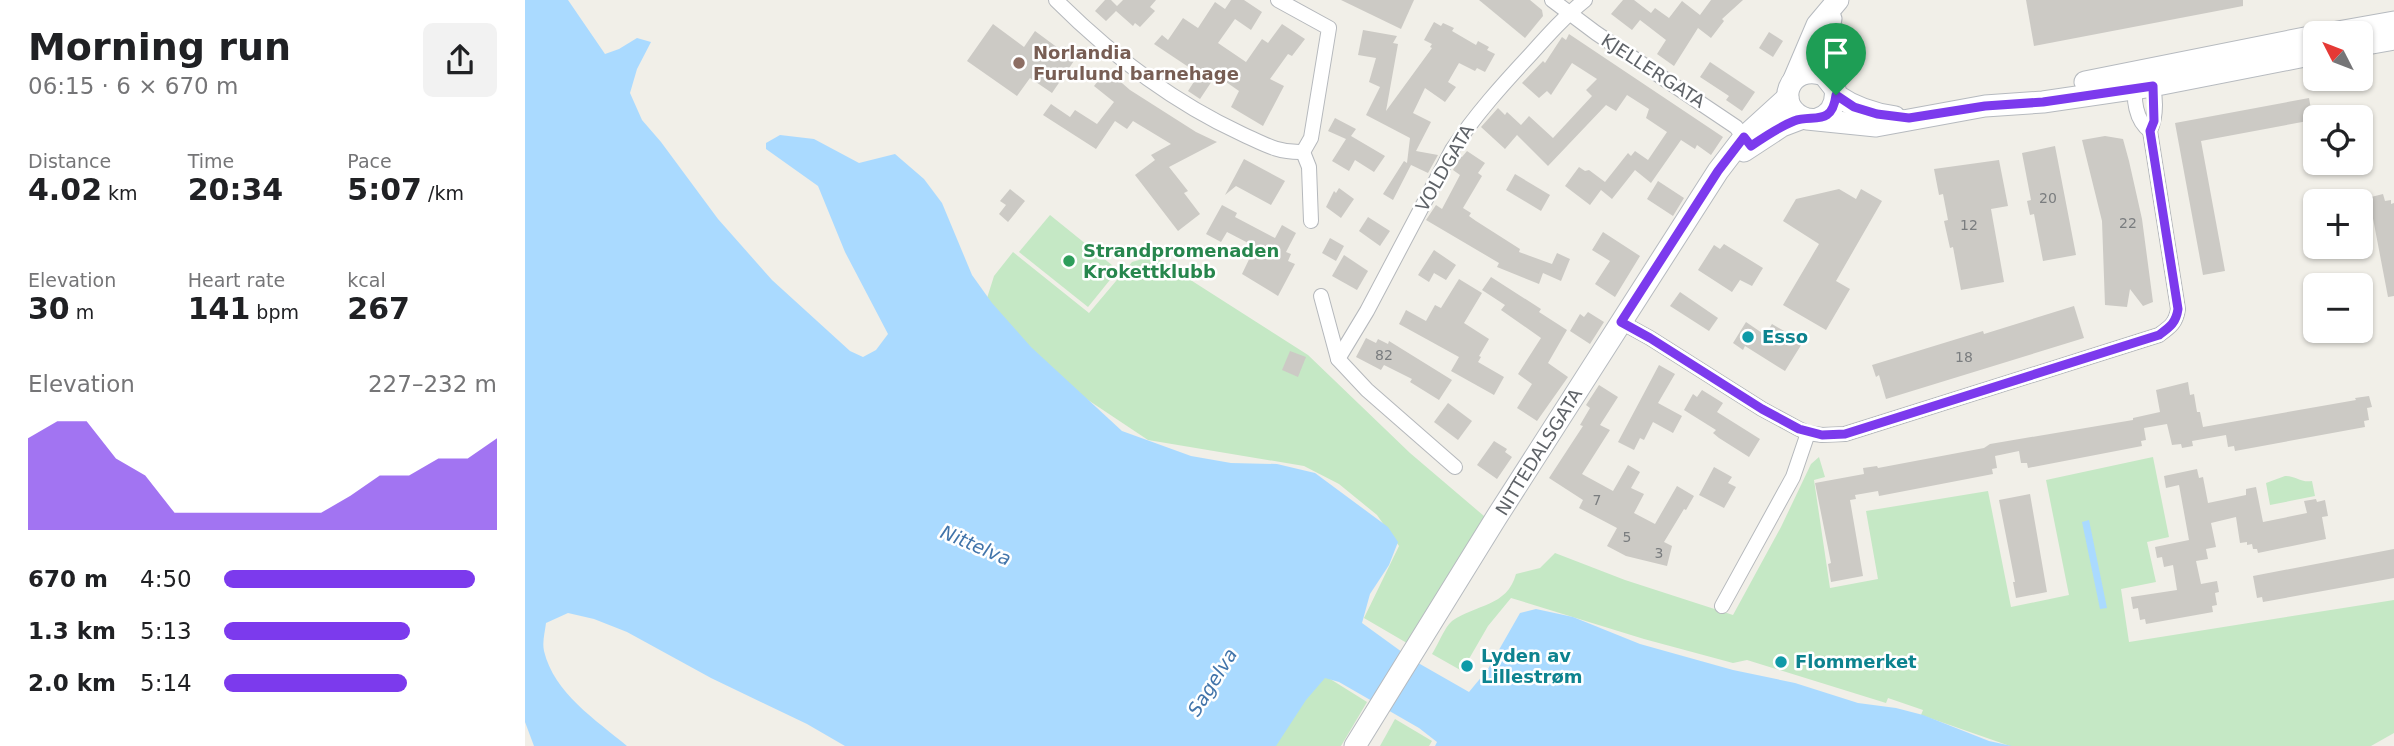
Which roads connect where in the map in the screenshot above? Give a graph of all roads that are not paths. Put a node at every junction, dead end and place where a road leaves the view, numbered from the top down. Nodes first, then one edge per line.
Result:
1 (1056, 0) edge
2 (1278, 0) edge
3 (1552, 0) edge
4 (1585, 0) edge
5 (1838, 0) edge
6 (1569, 13) junction
7 (2394, 22) edge
8 (2373, 26) edge
9 (2303, 39) edge
10 (2394, 39) edge
11 (2373, 43) edge
12 (2303, 56) edge
13 (1824, 75) junction
14 (2143, 82) junction
15 (1791, 88) junction
16 (1836, 95) junction
17 (1909, 118) junction
18 (1809, 119) junction
19 (1747, 142) junction
20 (1303, 152) junction
21 (1311, 221) dead end
22 (1321, 296) dead end
23 (1621, 322) junction
24 (1338, 359) junction
25 (1808, 433) junction
26 (1455, 467) dead end
27 (1722, 606) dead end
28 (1356, 744) edge

1 - 20 street
2 - 20 street
3 - 6 street, KJELLERGATA
4 - 6 street, VOLDGATA
5 - 13 main road, NITTEDALSGATA
5 - 15 main road, NITTEDALSGATA
6 - 19 street, KJELLERGATA
6 - 24 street, VOLDGATA
7 - 8 main road
9 - 14 main road
10 - 11 main road
12 - 14 main road
13 - 15 main road
13 - 16 main road
14 - 17 main road
14 - 25 street
15 - 18 main road
15 - 19 main road, NITTEDALSGATA
16 - 17 main road
16 - 18 main road
17 - 18 main road
18 - 19 main road, NITTEDALSGATA
19 - 23 main road, NITTEDALSGATA
20 - 21 street
22 - 24 street
23 - 25 street
23 - 28 main road, NITTEDALSGATA
24 - 26 street
25 - 27 street

